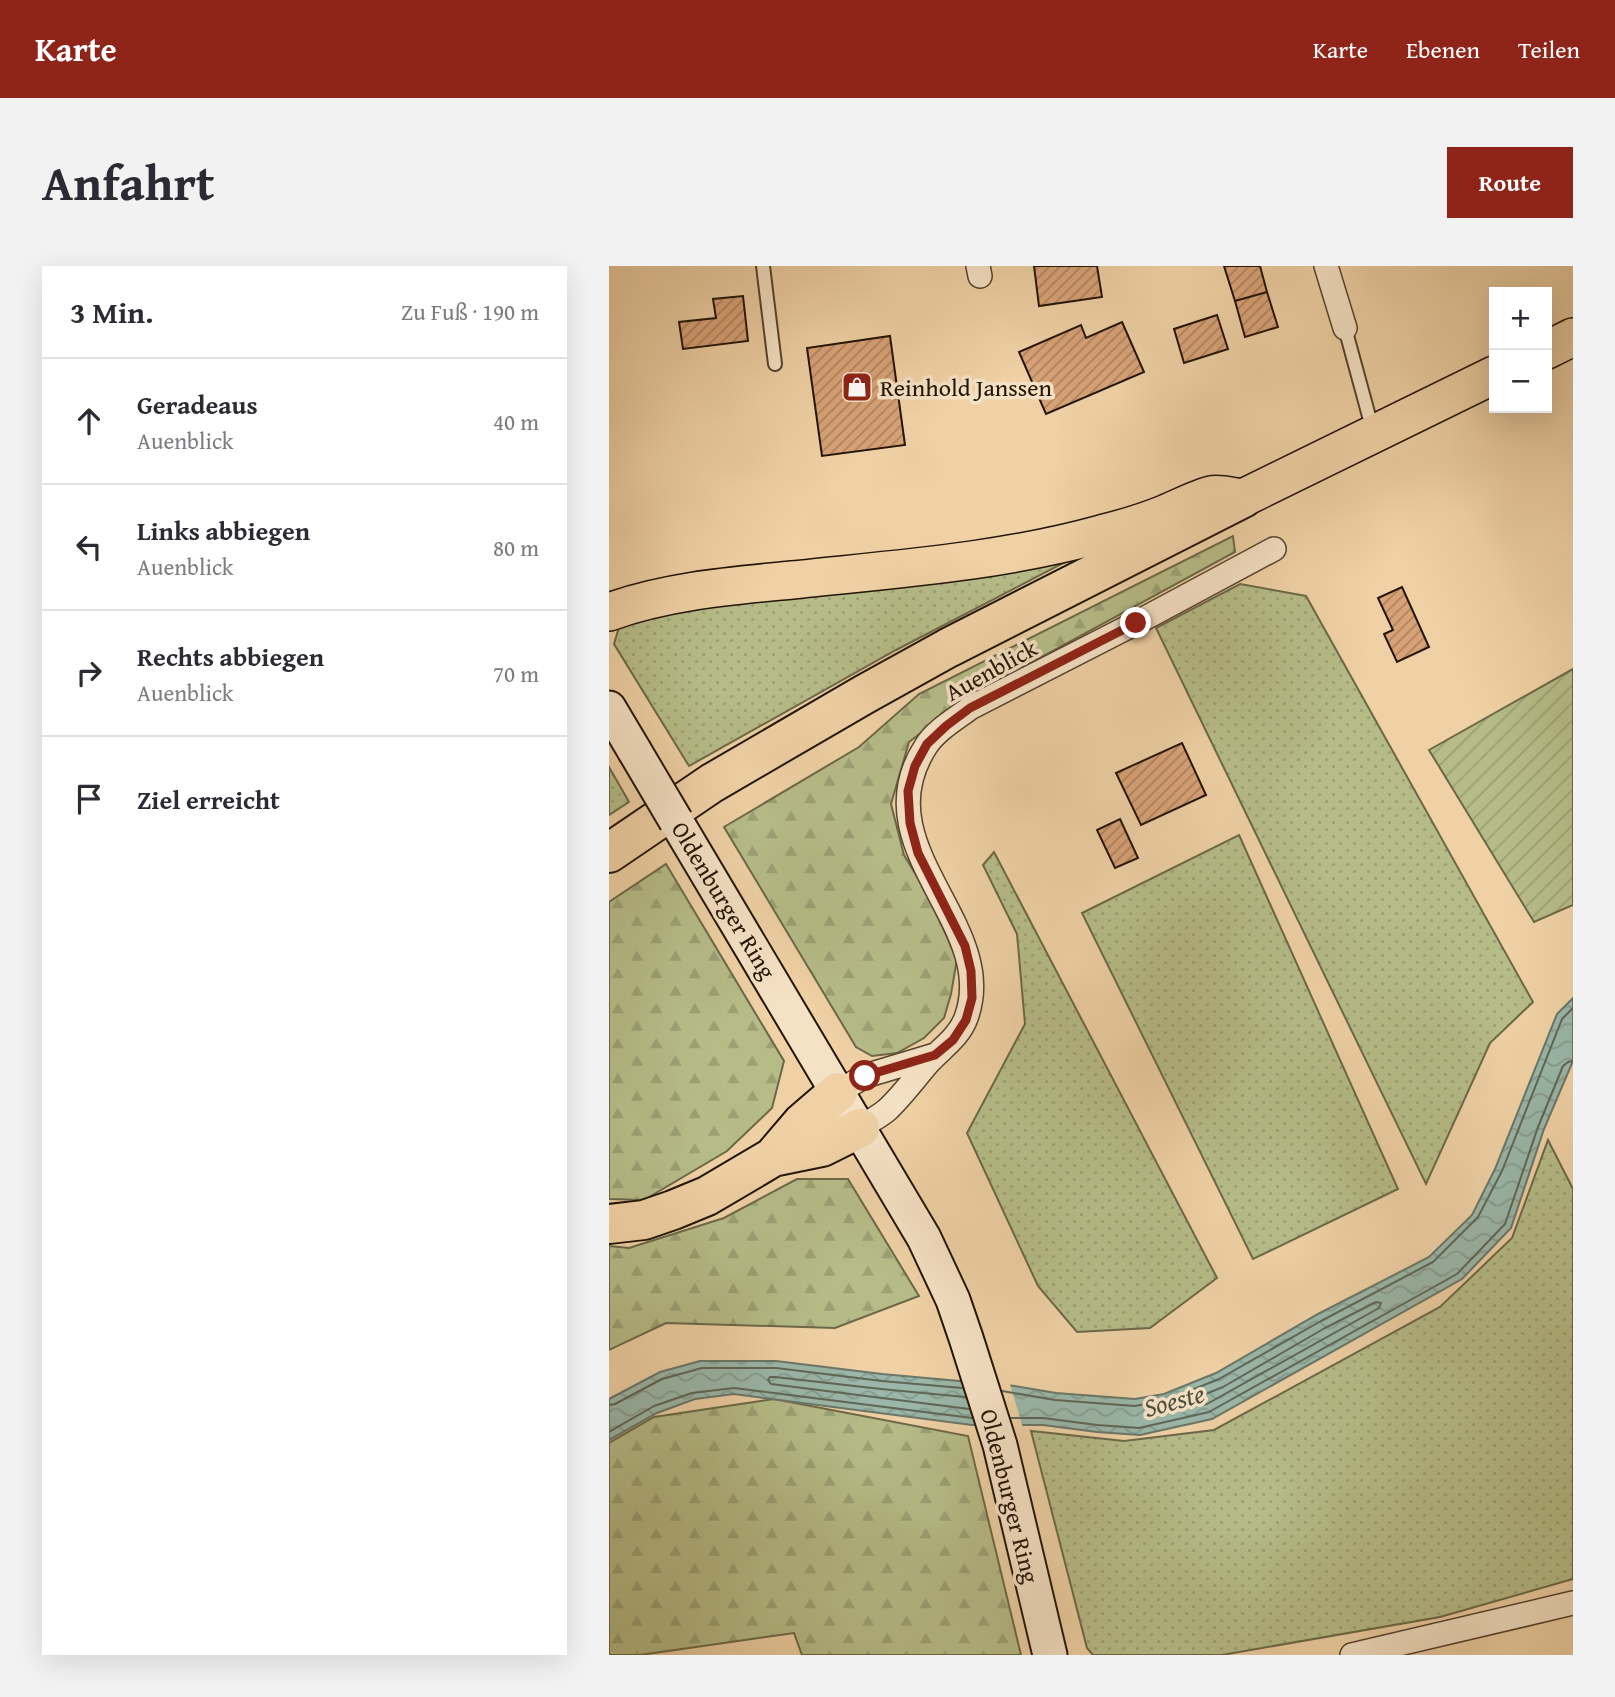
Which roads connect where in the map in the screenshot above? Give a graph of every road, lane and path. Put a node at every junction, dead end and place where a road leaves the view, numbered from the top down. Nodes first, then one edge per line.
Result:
1 (762, 266) edge
2 (1326, 266) edge
3 (1345, 328) joint
4 (1573, 337) edge
5 (1552, 348) edge
6 (775, 364) dead end
7 (1489, 378) edge
8 (1374, 434) junction
9 (1243, 498) junction
10 (1274, 549) dead end
11 (609, 611) edge
12 (609, 708) edge
13 (609, 853) edge
14 (935, 1055) junction
15 (838, 1092) junction
16 (860, 1128) junction
17 (773, 1157) junction
18 (609, 1224) edge
19 (1573, 1603) edge
20 (1050, 1655) edge
21 (1352, 1655) edge

1 - 6 lane
2 - 3 street
3 - 8 lane
4 - 5 main road
7 - 8 main road
8 - 9 main road
9 - 11 main road
9 - 13 highway
10 - 14 street, Auenblick
12 - 15 main road, Oldenburger Ring, bridge
14 - 15 street, Auenblick
14 - 16 street, Auenblick
15 - 16 main road, Oldenburger Ring
15 - 17 highway
16 - 17 highway
16 - 20 main road, Oldenburger Ring
17 - 18 highway
19 - 21 street

